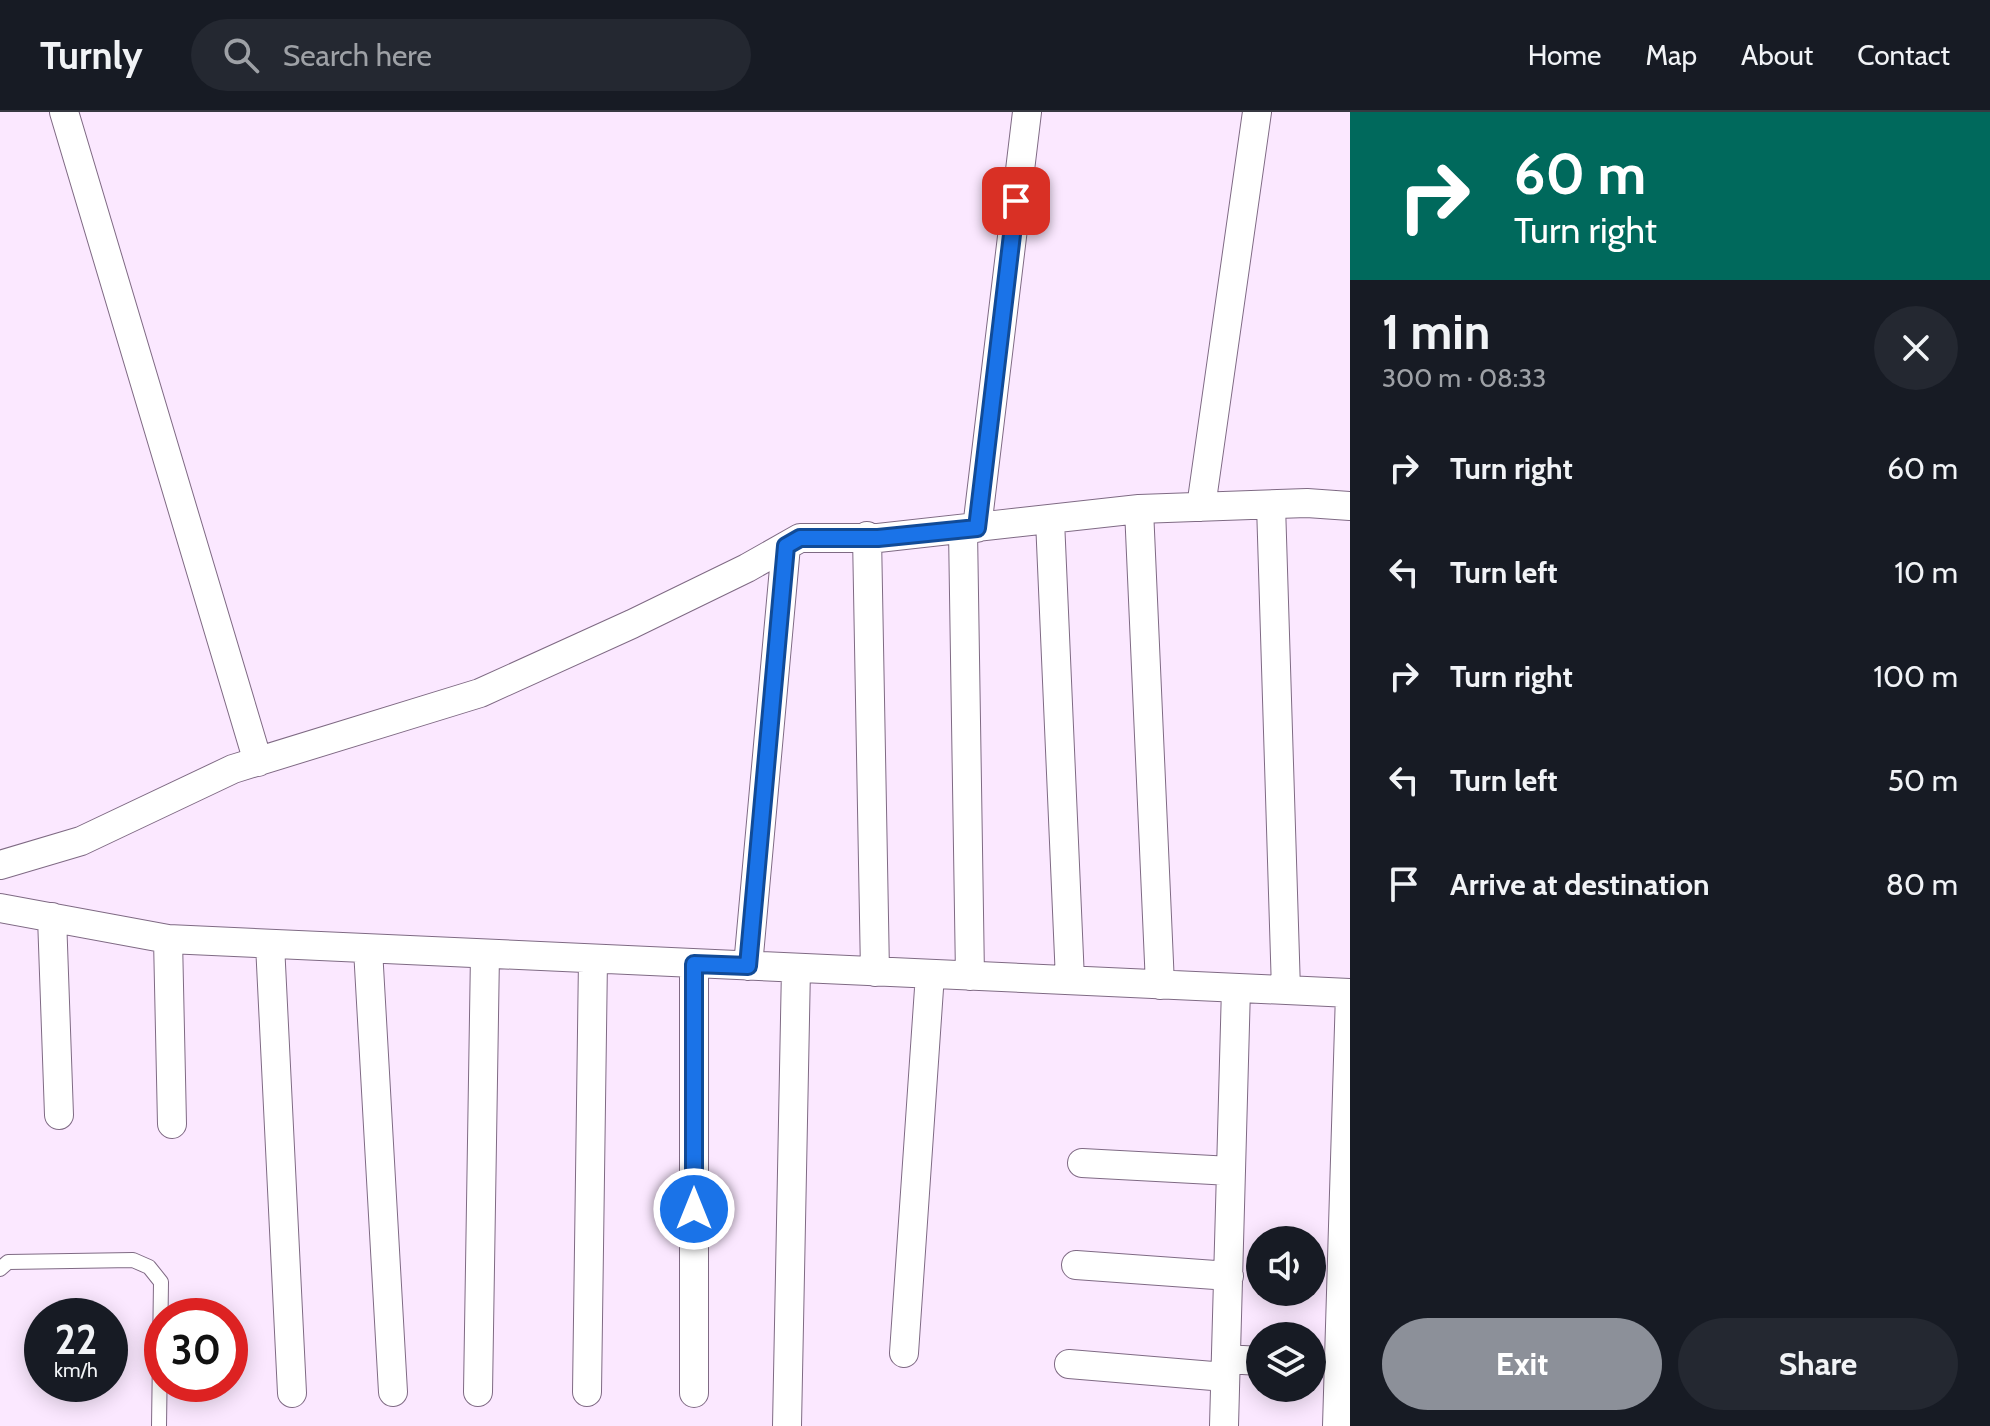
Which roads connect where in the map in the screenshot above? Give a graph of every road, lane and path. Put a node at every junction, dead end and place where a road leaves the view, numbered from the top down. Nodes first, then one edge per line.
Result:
1 (64, 112) edge
2 (1027, 112) edge
3 (1257, 112) edge
4 (1271, 505) junction
5 (1350, 506) edge
6 (1201, 507) junction
7 (1139, 509) junction
8 (1050, 520) junction
9 (970, 529) junction
10 (867, 536) junction
11 (786, 546) junction
12 (258, 762) junction
13 (0, 865) edge
14 (0, 908) edge
15 (52, 917) junction
16 (168, 939) junction
17 (270, 944) junction
18 (368, 949) junction
19 (485, 954) junction
20 (593, 959) junction
21 (694, 964) junction
22 (748, 966) junction
23 (796, 968) junction
24 (875, 972) junction
25 (930, 974) junction
26 (970, 976) junction
27 (1070, 980) junction
28 (1160, 985) junction
29 (1236, 988) junction
30 (1286, 990) junction
31 (1350, 993) edge
32 (59, 1115) dead end
33 (172, 1124) dead end
34 (1082, 1163) dead end
35 (1231, 1171) junction
36 (1076, 1265) dead end
37 (0, 1269) edge
38 (1229, 1276) junction
39 (904, 1353) dead end
40 (1069, 1364) dead end
41 (1246, 1364) edge
42 (1333, 1365) edge
43 (1226, 1368) junction
44 (393, 1392) dead end
45 (478, 1392) dead end
46 (587, 1392) dead end
47 (292, 1393) dead end
48 (694, 1393) dead end
49 (159, 1426) edge
50 (787, 1426) edge
51 (1224, 1426) edge
52 (1337, 1426) edge

1 - 12 street
2 - 9 street
3 - 6 street
4 - 5 street
4 - 6 street
4 - 30 street
6 - 7 street
7 - 8 street
7 - 28 street
8 - 9 street
8 - 27 street
9 - 10 street
9 - 26 street
10 - 11 street
10 - 24 street
11 - 12 street
11 - 22 street
12 - 13 street
14 - 15 street
15 - 16 street
15 - 32 street
16 - 17 street
16 - 33 street
17 - 18 street
17 - 47 street
18 - 19 street
18 - 44 street
19 - 20 street
19 - 45 street
20 - 21 street
20 - 46 street
21 - 22 street
21 - 48 street
22 - 23 street
23 - 24 street
23 - 50 street
24 - 25 street
25 - 26 street
25 - 39 street
26 - 27 street
27 - 28 street
28 - 29 street
29 - 30 street
29 - 35 street
30 - 31 street
31 - 42 street
34 - 35 street
35 - 38 street
36 - 38 street
37 - 49 lane
38 - 43 street
40 - 43 street
41 - 43 street
42 - 52 street
43 - 51 street

